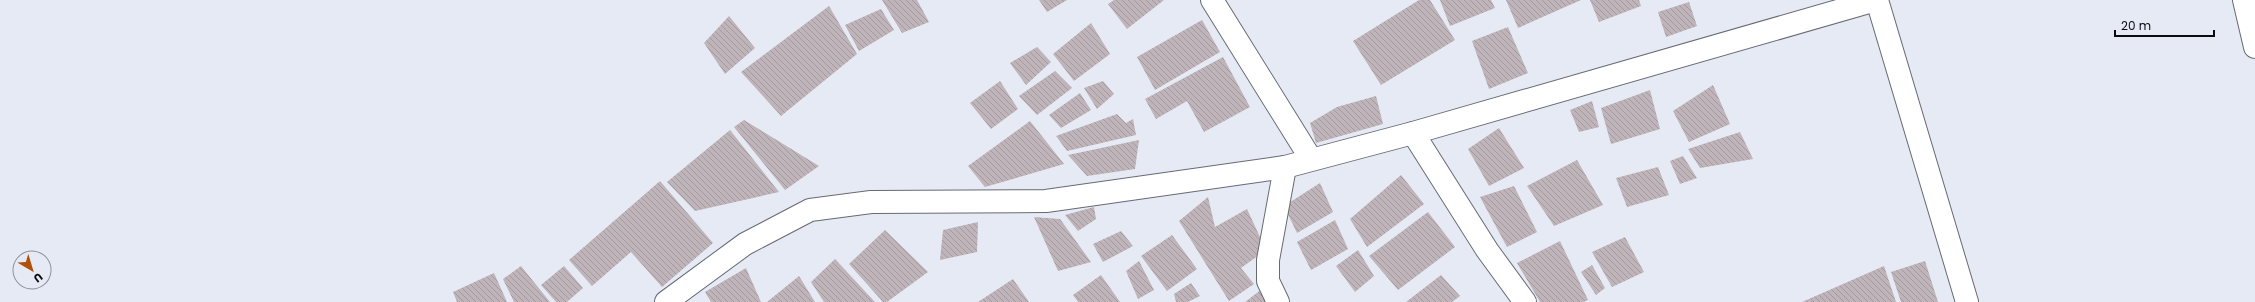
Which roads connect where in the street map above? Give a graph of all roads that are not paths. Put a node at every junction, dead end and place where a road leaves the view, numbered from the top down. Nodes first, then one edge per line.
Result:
1 (1212, 0) edge
2 (1876, 0) edge
3 (2244, 0) edge
4 (2255, 46) edge
5 (1413, 133) junction
6 (1311, 159) junction
7 (1285, 167) junction
8 (666, 302) edge
9 (1278, 302) edge
10 (1525, 302) edge
11 (1967, 302) edge

1 - 6 street
2 - 5 street
2 - 11 street
3 - 4 street
5 - 6 street
5 - 10 street
6 - 7 street
7 - 8 street
7 - 9 street

